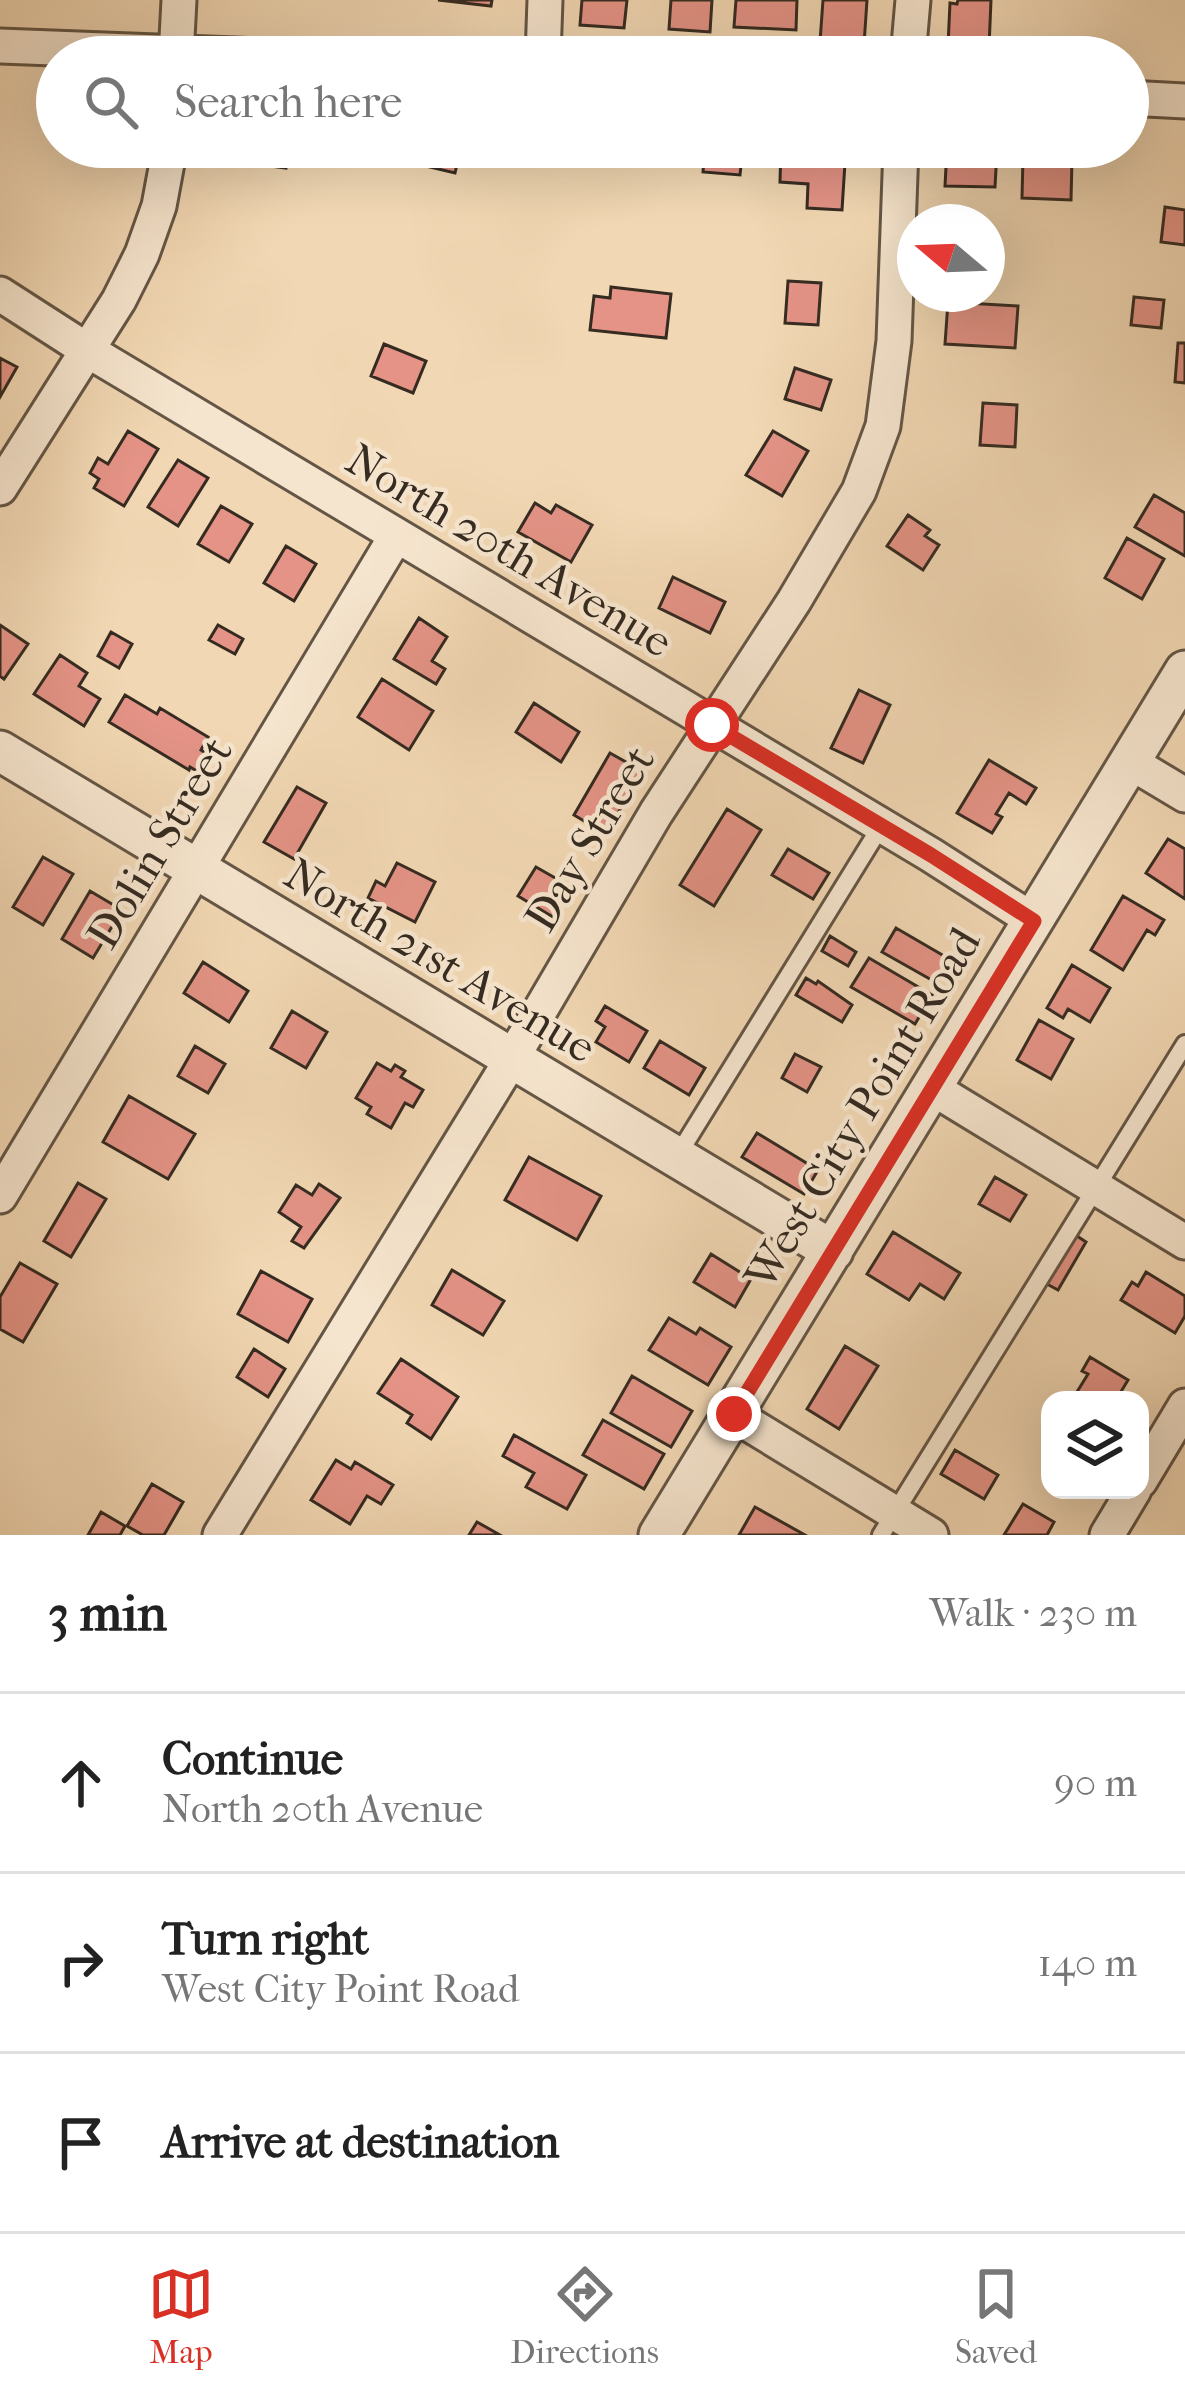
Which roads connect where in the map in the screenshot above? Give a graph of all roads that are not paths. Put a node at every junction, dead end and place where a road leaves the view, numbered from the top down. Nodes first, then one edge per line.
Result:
1 (179, 0) edge
2 (545, 0) edge
3 (913, 0) edge
4 (177, 36) edge
5 (544, 36) edge
6 (910, 36) edge
7 (0, 46) edge
8 (36, 48) edge
9 (1149, 99) edge
10 (1185, 101) edge
11 (166, 168) edge
12 (900, 168) edge
13 (0, 294) edge
14 (87, 350) junction
15 (0, 488) edge
16 (396, 536) junction
17 (1185, 671) edge
18 (712, 725) junction
19 (0, 751) edge
20 (1130, 762) junction
21 (1185, 795) edge
22 (881, 826) junction
23 (197, 871) junction
24 (1034, 921) junction
25 (1185, 1044) edge
26 (511, 1060) junction
27 (932, 1088) junction
28 (676, 1158) junction
29 (1095, 1188) junction
30 (0, 1196) edge
31 (1185, 1242) edge
32 (832, 1251) junction
33 (1185, 1406) edge
34 (734, 1414) junction
35 (1149, 1465) edge
36 (1129, 1499) edge
37 (888, 1524) edge
38 (220, 1535) edge
39 (659, 1535) edge
40 (931, 1535) edge
41 (1107, 1535) edge

1 - 4 street
2 - 5 street
3 - 6 street
7 - 8 street
9 - 10 street
11 - 14 street
12 - 18 street, Day Street
13 - 14 street, North 20th Avenue
14 - 15 street
14 - 16 street, North 20th Avenue
16 - 18 street, North 20th Avenue
16 - 23 street, Dolin Street
17 - 20 street, West City Point Road
18 - 22 street, North 20th Avenue
18 - 26 street, Day Street
19 - 23 street, North 21st Avenue
20 - 21 street
20 - 24 street, West City Point Road
22 - 24 street, North 20th Avenue
22 - 28 lane
23 - 26 street, North 21st Avenue
23 - 30 street, Dolin Street
24 - 27 street, West City Point Road
25 - 29 lane
26 - 28 street, North 21st Avenue
26 - 38 street, Day Street
27 - 29 street
27 - 32 street, West City Point Road
28 - 32 street, North 21st Avenue
29 - 31 street
29 - 37 lane
32 - 34 street, West City Point Road
33 - 35 street
34 - 37 street
34 - 39 street, West City Point Road
36 - 41 street
37 - 40 street

